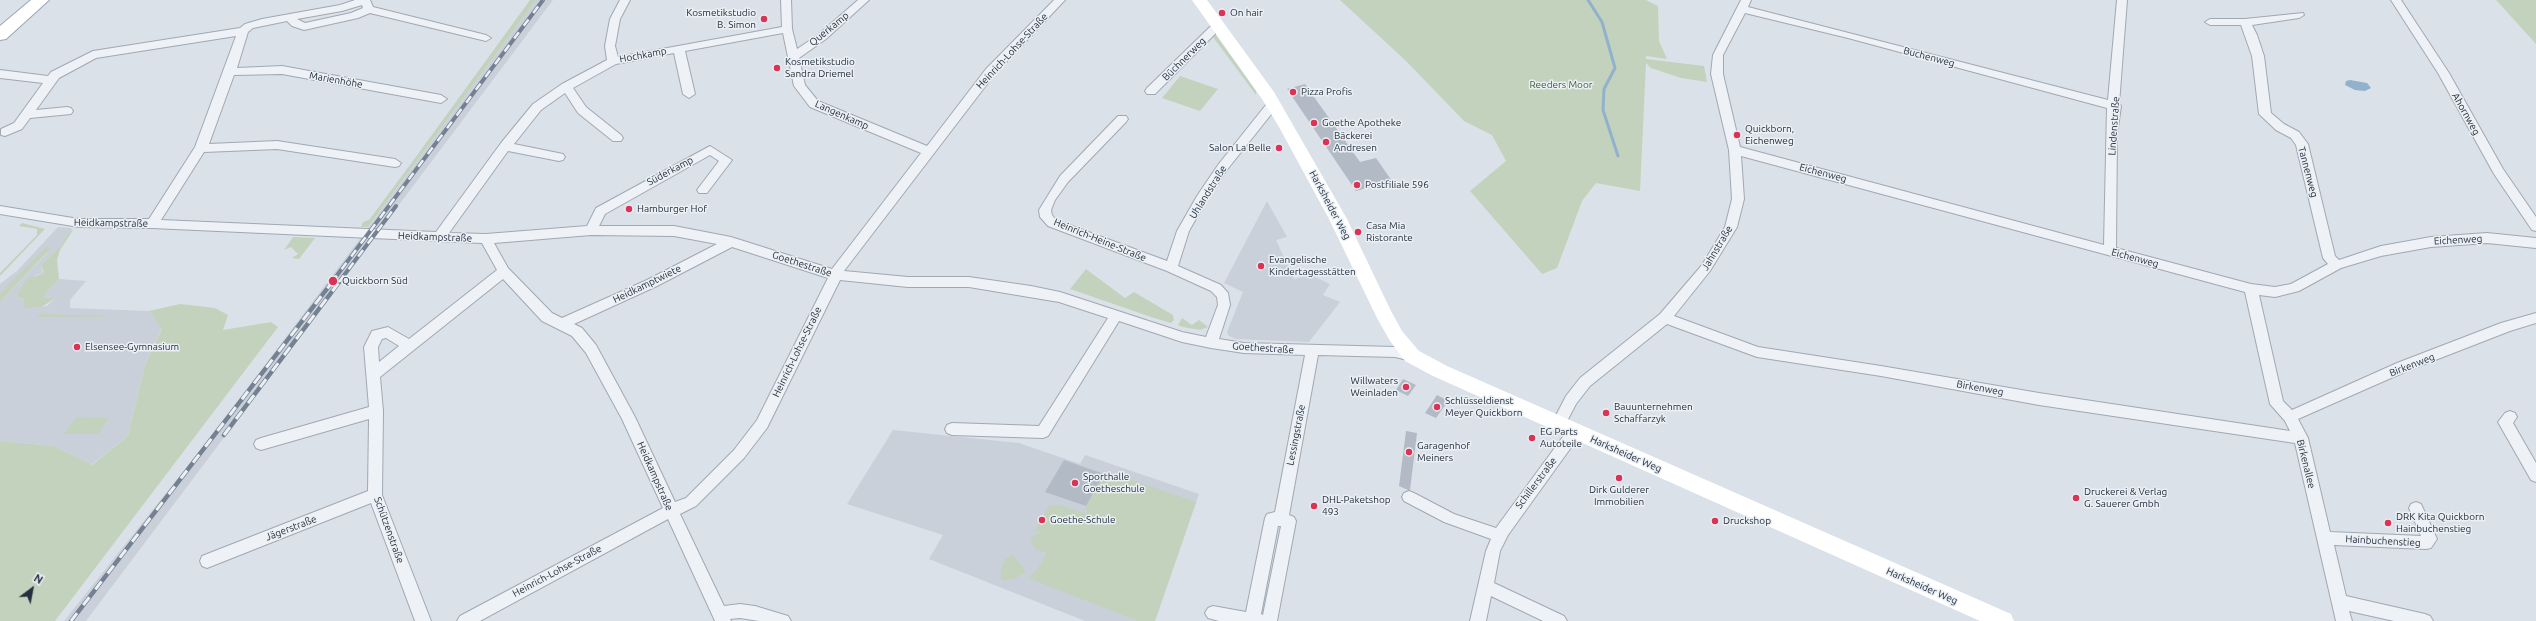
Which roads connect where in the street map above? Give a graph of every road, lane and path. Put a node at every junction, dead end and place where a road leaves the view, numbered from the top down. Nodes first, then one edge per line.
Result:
1 (41, 0) edge
2 (624, 0) edge
3 (786, 0) edge
4 (864, 0) edge
5 (1059, 0) edge
6 (1199, 0) edge
7 (2122, 0) edge
8 (2396, 0) edge
9 (366, 3) edge
10 (1744, 5) edge
11 (2299, 15) dead end
12 (2210, 22) dead end
13 (2245, 22) junction
14 (1217, 26) junction
15 (787, 29) junction
16 (243, 31) junction
17 (0, 35) edge
18 (486, 38) dead end
19 (679, 49) junction
20 (794, 56) junction
21 (613, 61) junction
22 (230, 72) junction
23 (0, 74) edge
24 (50, 80) junction
25 (566, 87) junction
26 (1151, 91) dead end
27 (689, 94) dead end
28 (441, 99) dead end
29 (1273, 104) junction
30 (2115, 106) junction
31 (67, 111) dead end
32 (25, 115) junction
33 (1122, 119) dead end
34 (5, 132) dead end
35 (617, 138) dead end
36 (505, 146) junction
37 (201, 148) junction
38 (1735, 150) junction
39 (927, 151) junction
40 (559, 157) dead end
41 (395, 163) dead end
42 (703, 190) dead end
43 (0, 210) edge
44 (152, 224) junction
45 (2536, 227) edge
46 (591, 230) junction
47 (439, 237) junction
48 (486, 239) junction
49 (731, 242) junction
50 (2536, 243) edge
51 (2110, 251) junction
52 (2337, 266) junction
53 (1171, 268) junction
54 (504, 272) junction
55 (835, 275) junction
56 (2251, 289) junction
57 (1117, 314) junction
58 (1665, 318) junction
59 (2535, 319) edge
60 (562, 324) junction
61 (1211, 343) junction
62 (409, 346) junction
63 (1312, 351) junction
64 (1412, 356) junction
65 (375, 373) junction
66 (376, 411) junction
67 (2290, 416) junction
68 (2510, 417) dead end
69 (1567, 427) junction
70 (952, 429) dead end
71 (2300, 438) junction
72 (261, 444) dead end
73 (2536, 476) edge
74 (375, 495) junction
75 (1409, 497) dead end
76 (2416, 508) dead end
77 (671, 512) junction
78 (1281, 520) junction
79 (1499, 536) junction
80 (2324, 538) junction
81 (207, 561) dead end
82 (1485, 586) junction
83 (2340, 602) junction
84 (1213, 613) dead end
85 (722, 618) edge
86 (1256, 620) edge
87 (422, 621) edge
88 (465, 621) edge
89 (783, 621) edge
90 (1269, 621) edge
91 (1478, 621) edge
92 (1559, 621) edge
93 (2002, 621) edge
94 (2344, 621) edge
95 (2424, 621) edge

1 - 17 main road
2 - 21 street
3 - 15 street, Langenkamp
4 - 20 street, Querkamp
5 - 39 street, Heinrich-Lohse-Straße
6 - 14 main road, Harksheider Weg
7 - 30 street, Lindenstraße
8 - 45 street, Ahornweg
9 - 16 street
9 - 18 street
10 - 30 street, Buchenweg
10 - 38 street, Jahnstraße
11 - 13 street
12 - 13 street
13 - 52 street, Tannenweg
14 - 26 street, Büchnerweg
14 - 29 main road, Harksheider Weg
15 - 19 street, Hochkamp
15 - 20 street, Langenkamp
16 - 22 street
16 - 24 street
19 - 21 street, Hochkamp
19 - 27 street, Hochkamp
20 - 39 street, Langenkamp
21 - 25 street, Hochkamp
22 - 28 street, Marienhöhe
22 - 37 street
23 - 24 street
24 - 32 street
25 - 35 street
25 - 36 street, Hochkamp
29 - 53 street, Uhlandstraße
29 - 64 main road, Harksheider Weg
30 - 51 street, Lindenstraße
31 - 32 street
32 - 34 street
33 - 53 street, Heinrich-Heine-Straße
36 - 40 street
36 - 47 street, Hochkamp
37 - 41 street
37 - 44 street
38 - 51 street, Eichenweg
38 - 58 street, Jahnstraße
39 - 55 street, Heinrich-Lohse-Straße
42 - 46 street, Süderkamp
43 - 44 street, Heidkampstraße
44 - 47 street, Heidkampstraße
46 - 48 street, Goethestraße
46 - 49 street, Goethestraße
47 - 48 street, Heidkampstraße
48 - 54 street, Heidkampstraße
49 - 55 street, Goethestraße
49 - 60 street, Heidkamptwiete
50 - 52 street, Eichenweg
51 - 56 street, Eichenweg
52 - 56 street, Eichenweg
53 - 61 street, Heinrich-Heine-Straße
54 - 60 street, Heidkampstraße
54 - 62 street
55 - 57 street, Goethestraße
55 - 77 street, Heinrich-Lohse-Straße
56 - 67 street, Birkenallee
57 - 61 street, Goethestraße
57 - 70 street
58 - 69 street, Jahnstraße
58 - 71 street, Birkenweg
59 - 67 street, Birkenweg
60 - 77 street, Heidkampstraße
61 - 63 street, Goethestraße
62 - 65 street
62 - 65 street, Schützenstraße
63 - 64 street, Goethestraße
63 - 78 street, Lessingstraße
64 - 69 main road, Harksheider Weg
65 - 66 street, Schützenstraße
66 - 72 street
66 - 74 street, Schützenstraße
67 - 71 street, Birkenallee
68 - 73 street
69 - 79 street, Schillerstraße
69 - 93 main road, Harksheider Weg
71 - 80 street, Birkenallee
74 - 81 street, Jägerstraße
74 - 87 street, Schützenstraße
75 - 79 street
76 - 80 street, Hainbuchenstieg
77 - 85 street, Heidkampstraße
77 - 88 street, Heinrich-Lohse-Straße
78 - 86 street
78 - 90 street
79 - 82 street, Schillerstraße
80 - 83 street, Birkenallee
82 - 91 street, Schillerstraße
82 - 92 street
83 - 94 street, Birkenallee
83 - 95 street
84 - 86 street
85 - 89 street

